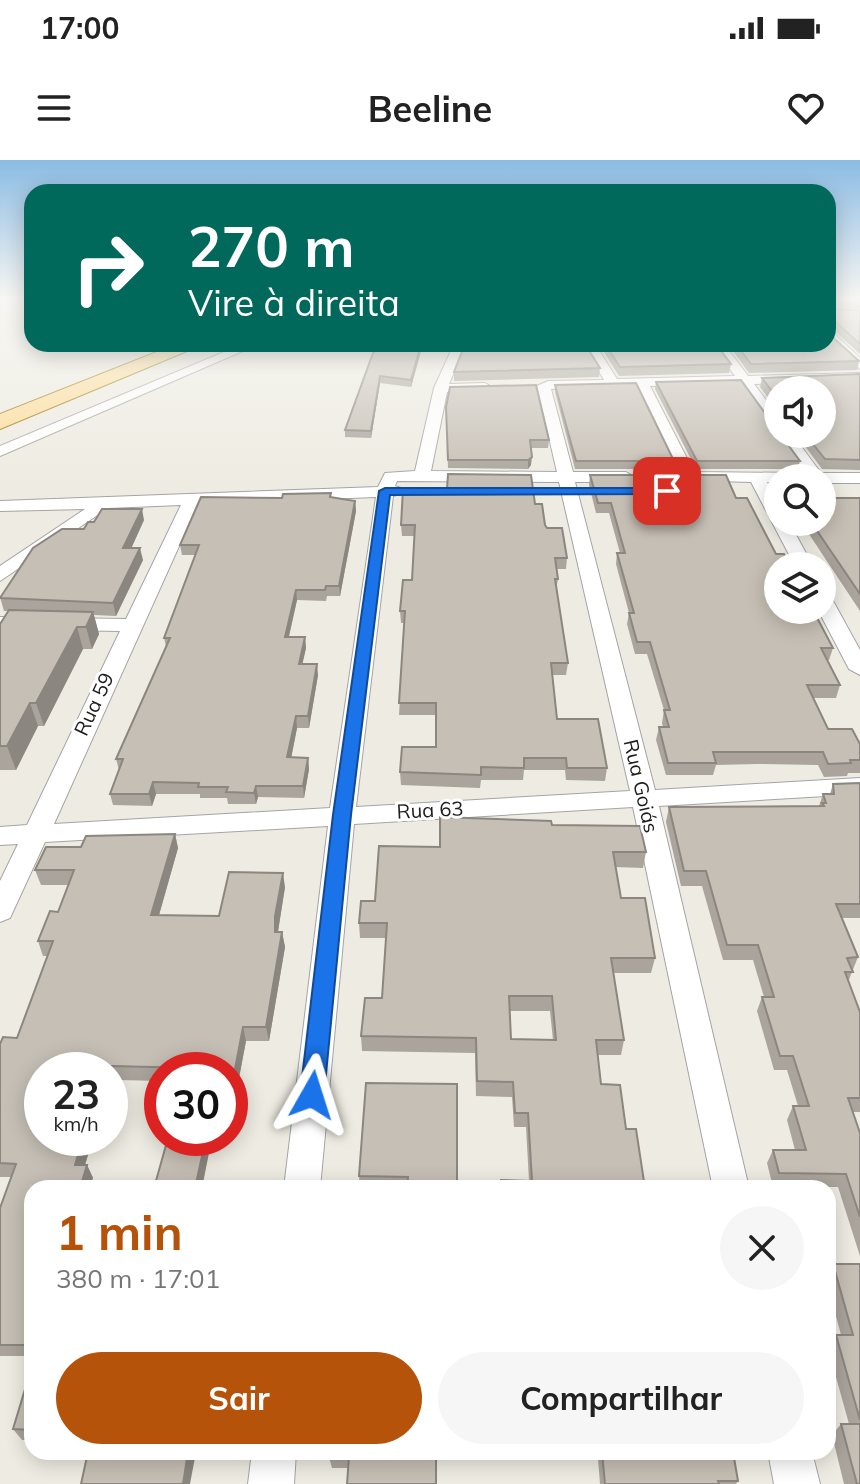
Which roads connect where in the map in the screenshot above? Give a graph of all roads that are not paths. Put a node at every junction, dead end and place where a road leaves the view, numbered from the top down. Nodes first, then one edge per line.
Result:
1 (155, 360) edge
2 (216, 360) edge
3 (453, 360) edge
4 (599, 360) edge
5 (729, 360) edge
6 (845, 377) junction
7 (860, 377) edge
8 (743, 380) junction
9 (613, 383) junction
10 (642, 383) junction
11 (500, 386) edge
12 (441, 388) junction
13 (860, 393) edge
14 (764, 408) edge
15 (0, 422) edge
16 (0, 451) edge
17 (422, 476) junction
18 (836, 478) edge
19 (860, 478) edge
20 (388, 484) junction
21 (570, 484) junction
22 (639, 484) edge
23 (764, 486) edge
24 (836, 491) edge
25 (860, 491) edge
26 (192, 499) junction
27 (104, 503) junction
28 (0, 506) edge
29 (0, 575) edge
30 (0, 623) edge
31 (836, 624) edge
32 (131, 625) junction
33 (860, 669) edge
34 (860, 786) edge
35 (644, 798) junction
36 (342, 815) junction
37 (33, 834) junction
38 (0, 836) edge
39 (0, 911) edge
40 (303, 1180) edge
41 (729, 1180) edge
42 (273, 1460) edge
43 (792, 1460) edge
44 (271, 1484) edge
45 (797, 1484) edge

1 - 15 main road
2 - 16 street
3 - 12 street
4 - 9 street
5 - 8 street
6 - 7 street
6 - 8 street
6 - 13 street
8 - 10 street
8 - 14 street
9 - 10 street
9 - 21 street, Rua Goiás
10 - 23 street
11 - 12 street
12 - 17 street
17 - 20 street
17 - 21 street
18 - 19 street
20 - 21 street
20 - 26 street
20 - 36 street
21 - 22 street
21 - 35 street, Rua Goiás
24 - 25 street
26 - 27 street
26 - 32 street, Rua 59
27 - 28 street
27 - 29 street
30 - 32 street
31 - 33 street
32 - 37 street, Rua 59
34 - 35 street, Rua 63
35 - 36 street, Rua 63
35 - 41 street, Rua Goiás
36 - 37 street, Rua 63
36 - 40 street
37 - 38 street, Rua 63
37 - 39 street, Rua 59
42 - 44 street
43 - 45 street

